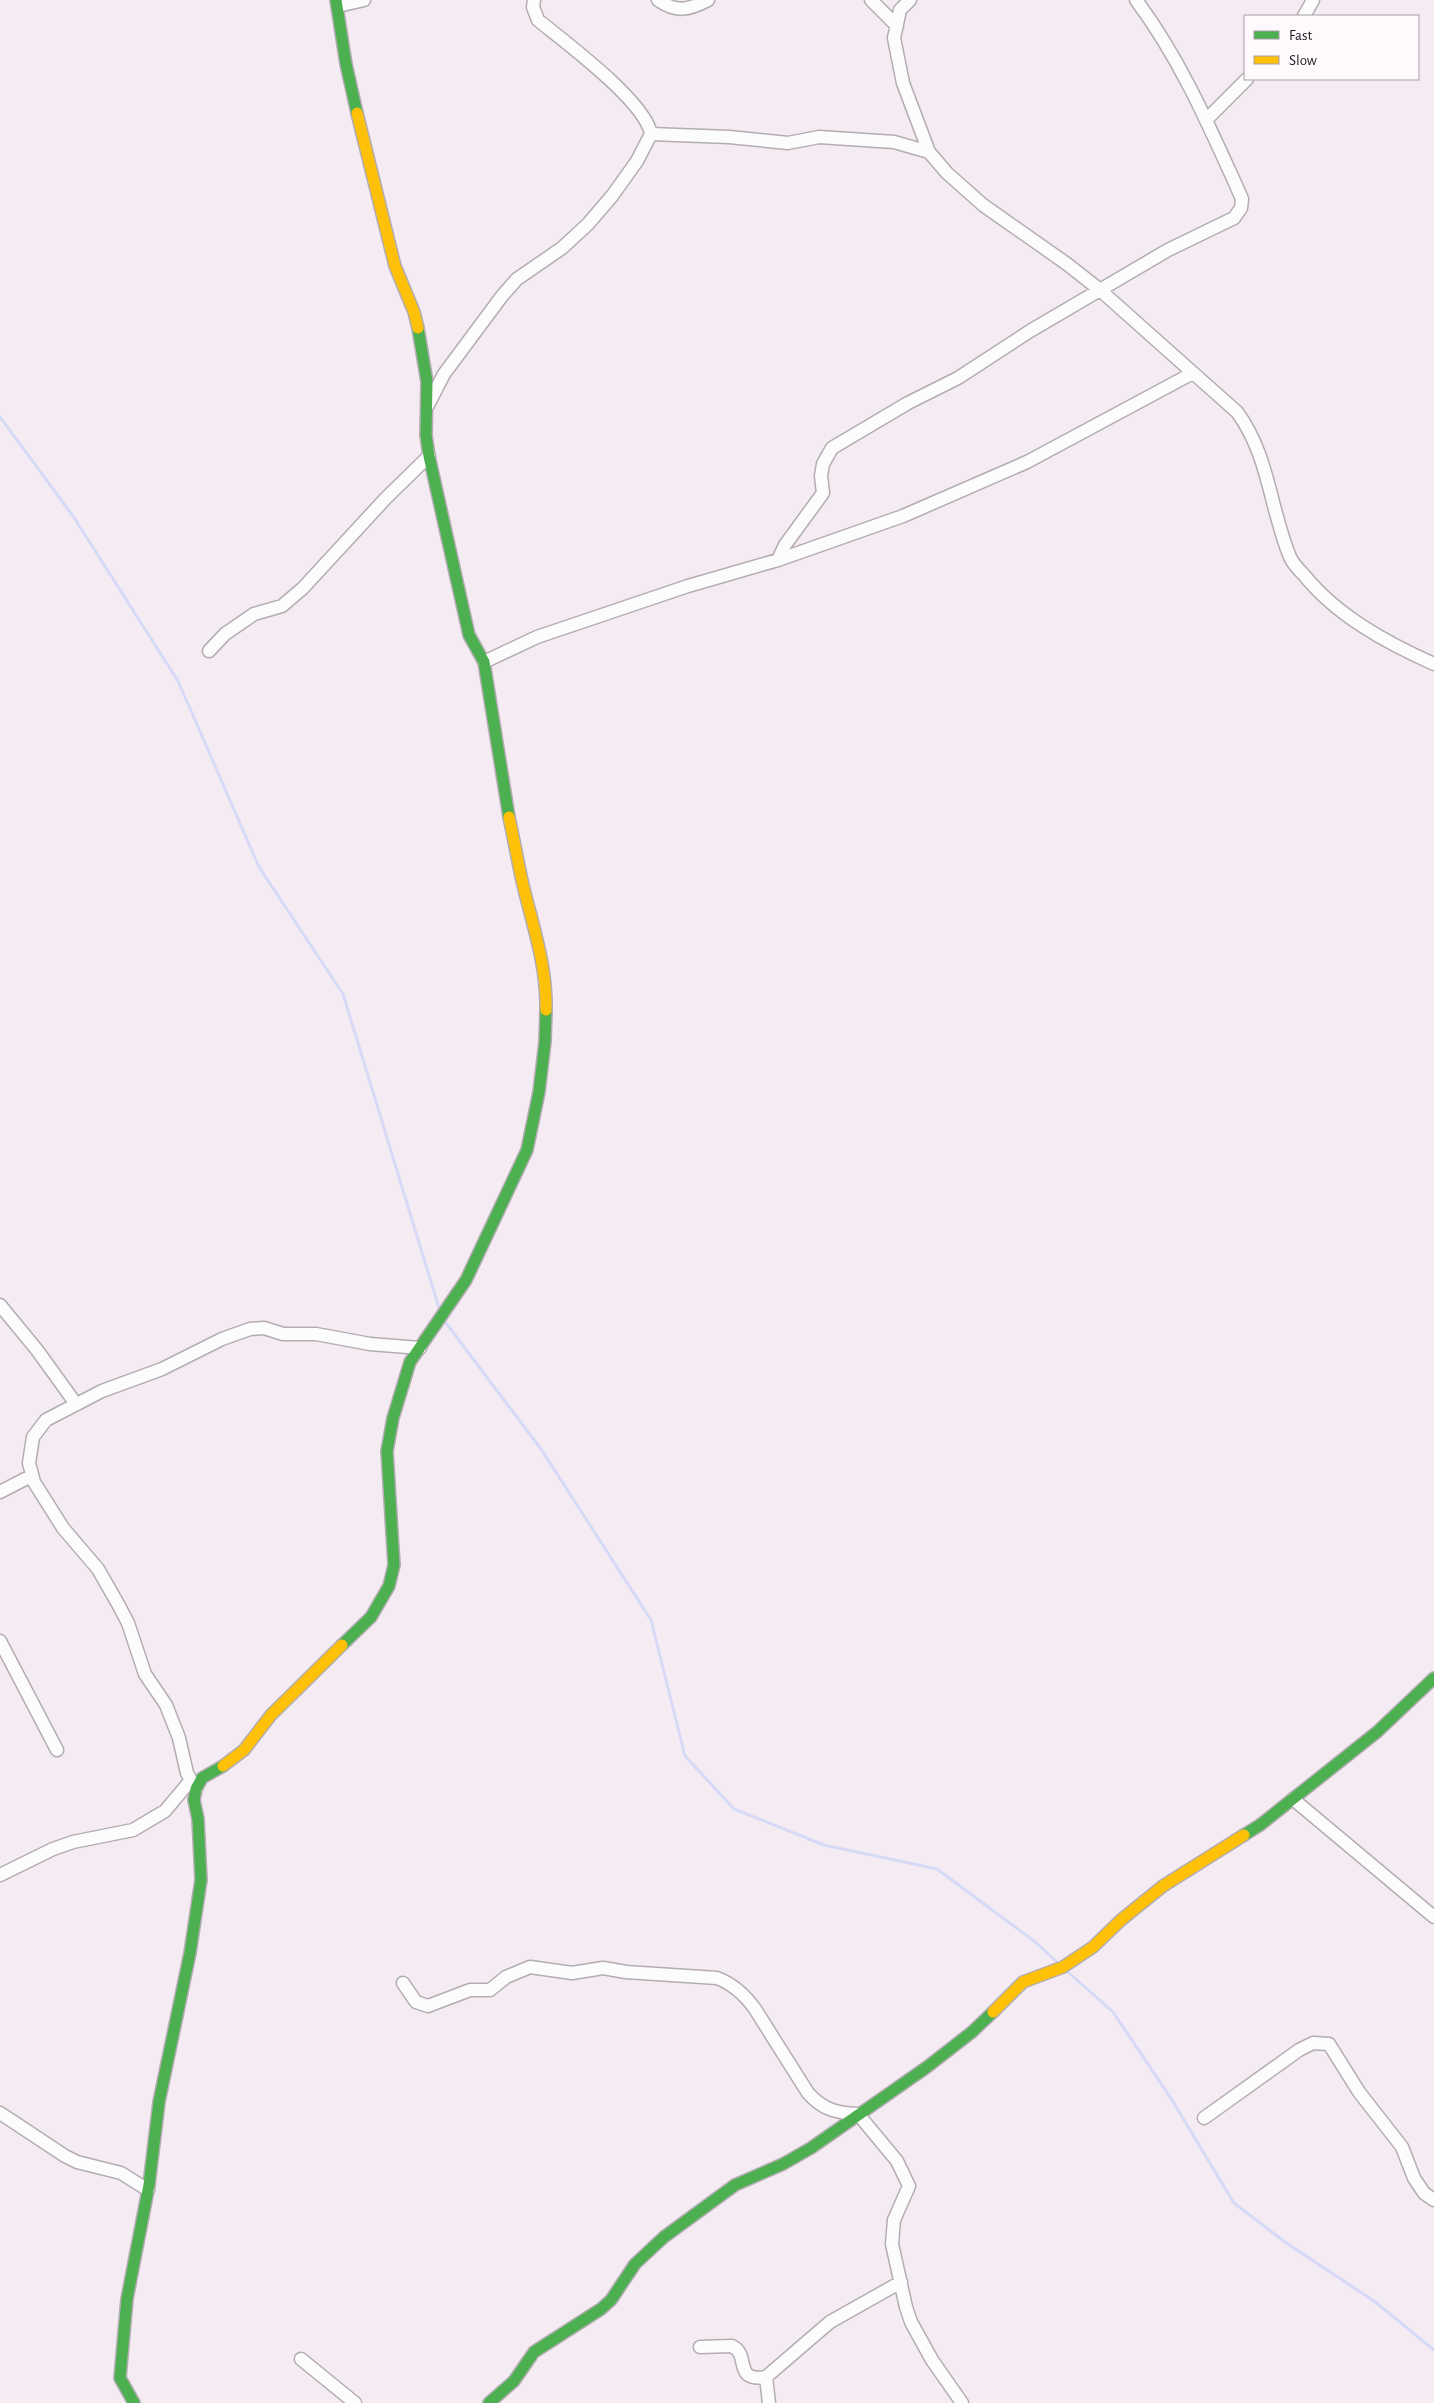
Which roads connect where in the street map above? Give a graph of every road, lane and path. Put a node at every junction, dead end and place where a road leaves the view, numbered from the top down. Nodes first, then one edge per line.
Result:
1 (364, 0) edge
2 (534, 0) edge
3 (658, 0) edge
4 (708, 0) edge
5 (871, 0) edge
6 (910, 0) edge
7 (1136, 0) edge
8 (1313, 0) edge
9 (337, 3) edge
10 (1305, 15) edge
11 (897, 26) junction
12 (1246, 80) edge
13 (1206, 120) junction
14 (651, 134) junction
15 (928, 152) junction
16 (1100, 290) junction
17 (1191, 374) junction
18 (428, 405) junction
19 (429, 456) junction
20 (778, 560) junction
21 (209, 651) dead end
22 (484, 662) junction
23 (1434, 664) edge
24 (0, 1304) edge
25 (420, 1348) junction
26 (76, 1404) junction
27 (31, 1476) junction
28 (0, 1492) edge
29 (0, 1641) edge
30 (1434, 1678) edge
31 (57, 1750) dead end
32 (194, 1784) junction
33 (1293, 1799) junction
34 (0, 1875) edge
35 (1434, 1917) edge
36 (403, 1983) dead end
37 (0, 2113) edge
38 (858, 2114) junction
39 (1204, 2118) dead end
40 (148, 2190) junction
41 (1434, 2200) edge
42 (901, 2282) junction
43 (700, 2347) dead end
44 (301, 2359) dead end
45 (766, 2377) junction
46 (134, 2403) edge
47 (355, 2403) edge
48 (489, 2403) edge
49 (769, 2403) edge
50 (962, 2403) edge

1 - 9 street
2 - 14 street
3 - 4 street
5 - 11 street
6 - 11 street
7 - 13 street
8 - 10 street
9 - 18 street
11 - 15 street
12 - 13 street
13 - 16 street
14 - 15 street
14 - 18 street
15 - 16 street
16 - 17 street
16 - 20 street
17 - 20 street
17 - 23 street
18 - 19 street
19 - 21 street
19 - 22 street
20 - 22 street
22 - 25 street
24 - 26 street
25 - 26 street
25 - 32 street
26 - 27 street
27 - 28 street
27 - 32 street
29 - 31 street
30 - 33 street
32 - 34 street
32 - 40 street
33 - 35 street
33 - 38 street
36 - 38 street
37 - 40 street
38 - 42 street
38 - 48 street
39 - 41 street
40 - 46 street
42 - 45 street
42 - 50 street
43 - 45 street
44 - 47 street
45 - 49 street

